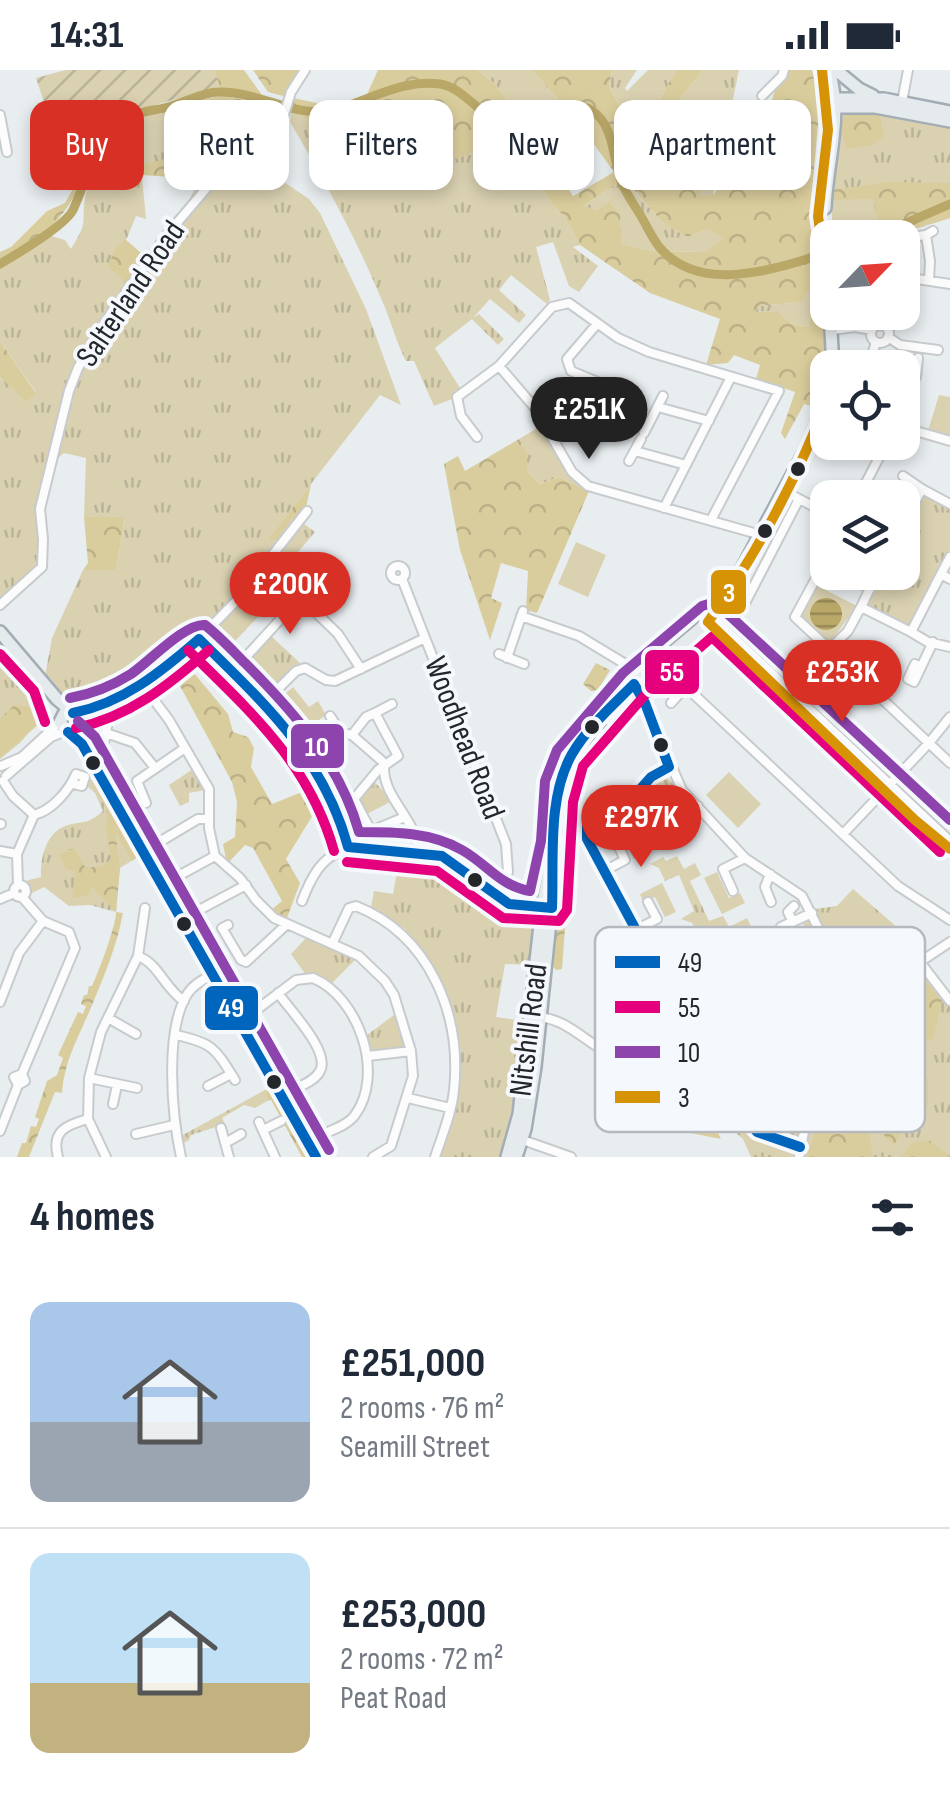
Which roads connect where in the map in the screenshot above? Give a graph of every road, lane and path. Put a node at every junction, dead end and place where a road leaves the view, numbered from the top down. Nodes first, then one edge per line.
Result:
1 (305, 70) edge
2 (784, 70) edge
3 (829, 70) edge
4 (908, 70) edge
5 (762, 96) dead end
6 (877, 102) junction
7 (902, 102) junction
8 (831, 103) junction
9 (926, 112) junction
10 (950, 112) edge
11 (0, 115) edge
12 (950, 120) edge
13 (7, 152) dead end
14 (825, 220) edge
15 (920, 235) edge
16 (920, 279) edge
17 (928, 280) junction
18 (950, 284) edge
19 (597, 324) junction
20 (872, 330) edge
21 (886, 330) edge
22 (888, 337) junction
23 (876, 342) junction
24 (874, 350) edge
25 (938, 350) dead end
26 (498, 366) junction
27 (731, 378) junction
28 (663, 396) dead end
29 (658, 407) junction
30 (709, 421) junction
31 (920, 432) edge
32 (476, 437) dead end
33 (552, 437) junction
34 (950, 441) edge
35 (810, 444) edge
36 (635, 450) junction
37 (810, 456) edge
38 (629, 461) dead end
39 (686, 464) junction
40 (902, 476) dead end
41 (922, 490) junction
42 (791, 494) junction
43 (920, 494) edge
44 (810, 504) edge
45 (950, 504) edge
46 (664, 508) junction
47 (307, 511) dead end
48 (711, 520) junction
49 (765, 536) junction
50 (950, 557) edge
51 (946, 576) edge
52 (319, 577) dead end
53 (402, 579) dead end
54 (810, 590) edge
55 (869, 590) edge
56 (301, 598) junction
57 (0, 605) edge
58 (743, 607) dead end
59 (861, 607) junction
60 (713, 622) junction
61 (0, 632) edge
62 (910, 632) junction
63 (426, 638) junction
64 (199, 639) junction
65 (933, 642) junction
66 (950, 647) edge
67 (829, 650) junction
68 (524, 664) dead end
69 (922, 666) dead end
70 (361, 668) junction
71 (233, 671) junction
72 (641, 682) junction
73 (142, 684) junction
74 (265, 702) junction
75 (670, 703) dead end
76 (392, 704) dead end
77 (375, 712) junction
78 (330, 716) dead end
79 (950, 717) edge
80 (108, 721) dead end
81 (69, 723) junction
82 (341, 734) junction
83 (352, 735) junction
84 (930, 744) junction
85 (185, 748) junction
86 (409, 750) dead end
87 (398, 756) junction
88 (950, 763) edge
89 (0, 766) edge
90 (669, 766) junction
91 (313, 767) junction
92 (384, 767) junction
93 (155, 768) junction
94 (372, 778) junction
95 (3, 779) edge
96 (74, 784) dead end
97 (386, 787) junction
98 (887, 789) junction
99 (141, 793) junction
100 (131, 798) dead end
101 (354, 799) junction
102 (146, 803) dead end
103 (698, 806) junction
104 (341, 807) dead end
105 (34, 815) junction
106 (405, 817) junction
107 (209, 819) junction
108 (684, 834) dead end
109 (843, 834) junction
110 (950, 841) edge
111 (158, 842) dead end
112 (618, 845) dead end
113 (348, 848) junction
114 (950, 849) edge
115 (0, 851) edge
116 (418, 852) junction
117 (17, 854) junction
118 (215, 856) junction
119 (745, 858) junction
120 (604, 871) junction
121 (770, 874) junction
122 (178, 876) dead end
123 (246, 885) junction
124 (630, 888) dead end
125 (733, 890) dead end
126 (18, 892) junction
127 (616, 894) junction
128 (496, 897) junction
129 (0, 899) edge
130 (302, 901) dead end
131 (648, 902) dead end
132 (771, 902) dead end
133 (794, 906) dead end
134 (547, 907) junction
135 (198, 911) dead end
136 (812, 913) junction
137 (147, 914) dead end
138 (950, 920) edge
139 (43, 921) junction
140 (793, 922) junction
141 (286, 925) junction
142 (633, 927) edge
143 (641, 927) edge
144 (783, 927) edge
145 (819, 927) edge
146 (221, 928) dead end
147 (333, 942) junction
148 (950, 942) edge
149 (138, 956) junction
150 (925, 959) edge
151 (925, 968) edge
152 (213, 974) junction
153 (278, 993) junction
154 (184, 1001) junction
155 (950, 1001) edge
156 (0, 1002) edge
157 (535, 1016) junction
158 (108, 1018) junction
159 (130, 1035) dead end
160 (176, 1035) junction
161 (582, 1036) junction
162 (595, 1046) edge
163 (575, 1048) dead end
164 (411, 1050) junction
165 (368, 1056) junction
166 (0, 1072) edge
167 (89, 1078) junction
168 (18, 1079) junction
169 (117, 1085) junction
170 (208, 1086) dead end
171 (137, 1088) dead end
172 (293, 1090) junction
173 (408, 1098) junction
174 (113, 1104) dead end
175 (450, 1108) junction
176 (88, 1119) junction
177 (280, 1121) dead end
178 (174, 1125) junction
179 (1, 1126) edge
180 (221, 1128) dead end
181 (756, 1132) edge
182 (766, 1132) edge
183 (136, 1134) dead end
184 (241, 1134) dead end
185 (764, 1137) junction
186 (517, 1138) junction
187 (227, 1142) junction
188 (799, 1152) edge
189 (58, 1157) edge
190 (106, 1157) edge
191 (181, 1157) edge
192 (229, 1157) edge
193 (275, 1157) edge
194 (316, 1157) edge
195 (373, 1157) edge
196 (435, 1157) edge
197 (507, 1157) edge
198 (516, 1157) edge
199 (571, 1157) edge

1 - 57 street, Salterland Road
2 - 5 street
3 - 6 main road
3 - 8 main road
4 - 7 street
6 - 7 main road
6 - 8 main road
6 - 9 main road
7 - 9 main road
8 - 14 main road
9 - 10 main road
9 - 12 main road
11 - 13 street
15 - 17 street
16 - 17 street
17 - 18 street
19 - 26 street
19 - 27 street
19 - 33 street
20 - 23 street
21 - 22 street
22 - 23 street
22 - 25 street
23 - 24 street
26 - 32 street
26 - 33 street
27 - 30 street
27 - 48 street
28 - 29 street
29 - 30 street
29 - 36 street
30 - 39 street
31 - 34 street
33 - 46 street
35 - 42 main road, Nitshill Road
36 - 38 street
36 - 39 street
37 - 42 main road, Nitshill Road
39 - 46 street
40 - 41 street
41 - 43 street
41 - 45 street
42 - 44 street
42 - 49 main road, Nitshill Road
42 - 58 street
46 - 48 street
47 - 64 street
48 - 49 street
49 - 60 main road, Nitshill Road
50 - 51 street
51 - 62 street
52 - 56 street
53 - 63 street, Woodhead Road
54 - 67 street
55 - 59 street
56 - 70 street
56 - 71 street
59 - 62 street
59 - 67 street
60 - 72 main road, Nitshill Road
60 - 98 street
61 - 81 main road
62 - 65 street
63 - 70 street
63 - 128 street, Woodhead Road
64 - 71 street
64 - 73 street
65 - 66 street
65 - 69 street
67 - 84 street
68 - 72 street
70 - 74 street
71 - 74 street
72 - 90 street
72 - 134 main road, Nitshill Road
73 - 81 street
73 - 85 street
74 - 91 street
75 - 109 street
76 - 77 street
77 - 83 street
77 - 87 street
78 - 82 street
79 - 84 street
80 - 93 street
81 - 89 street
81 - 95 street
81 - 152 main road
82 - 83 street
82 - 91 street
83 - 92 street
84 - 88 street
84 - 98 street
85 - 93 street
85 - 107 street
86 - 87 street
87 - 92 street
89 - 95 street
90 - 103 street
90 - 120 street
91 - 113 street
92 - 94 street
92 - 97 street
93 - 99 street
94 - 97 street
94 - 101 street
95 - 105 street
96 - 105 street
97 - 106 street
98 - 109 street
98 - 110 street
98 - 114 street
99 - 100 street
99 - 102 street
101 - 104 street
101 - 106 street
103 - 108 street
103 - 119 street
105 - 117 street
106 - 116 street
107 - 111 street
107 - 118 street
109 - 138 street
112 - 120 street
113 - 116 street
113 - 130 street
115 - 117 street
116 - 128 street
117 - 126 street
118 - 122 street
118 - 123 street
119 - 121 street
119 - 125 street
120 - 127 street
121 - 132 street
121 - 136 street
123 - 135 street
123 - 141 street
124 - 127 street
126 - 129 street
126 - 139 street
127 - 142 street
128 - 134 street
131 - 143 street
133 - 140 street
134 - 157 main road, Nitshill Road
136 - 140 street
136 - 145 street
137 - 149 street
139 - 156 street
139 - 168 street
140 - 144 street
141 - 146 street
141 - 147 street
147 - 164 street
147 - 175 street
148 - 150 street
149 - 154 street
149 - 158 street
151 - 155 street
152 - 154 street
152 - 194 main road
153 - 165 street
153 - 172 street
153 - 172 street
154 - 160 street
157 - 161 street
157 - 186 main road, Nitshill Road
158 - 159 street
158 - 167 street
160 - 170 street
160 - 178 street
161 - 162 street
161 - 163 street
164 - 165 street
164 - 173 street
165 - 172 street
166 - 168 street
167 - 169 street
167 - 176 street
168 - 179 street
169 - 171 street
169 - 174 street
173 - 175 street
173 - 195 street
175 - 196 street
176 - 189 street
176 - 190 street
177 - 193 street
178 - 183 street
178 - 191 street
180 - 187 street
181 - 185 street
182 - 185 street
184 - 187 street
185 - 188 street
186 - 197 main road, Nitshill Road
186 - 198 main road, Nitshill Road
186 - 199 street
187 - 192 street

